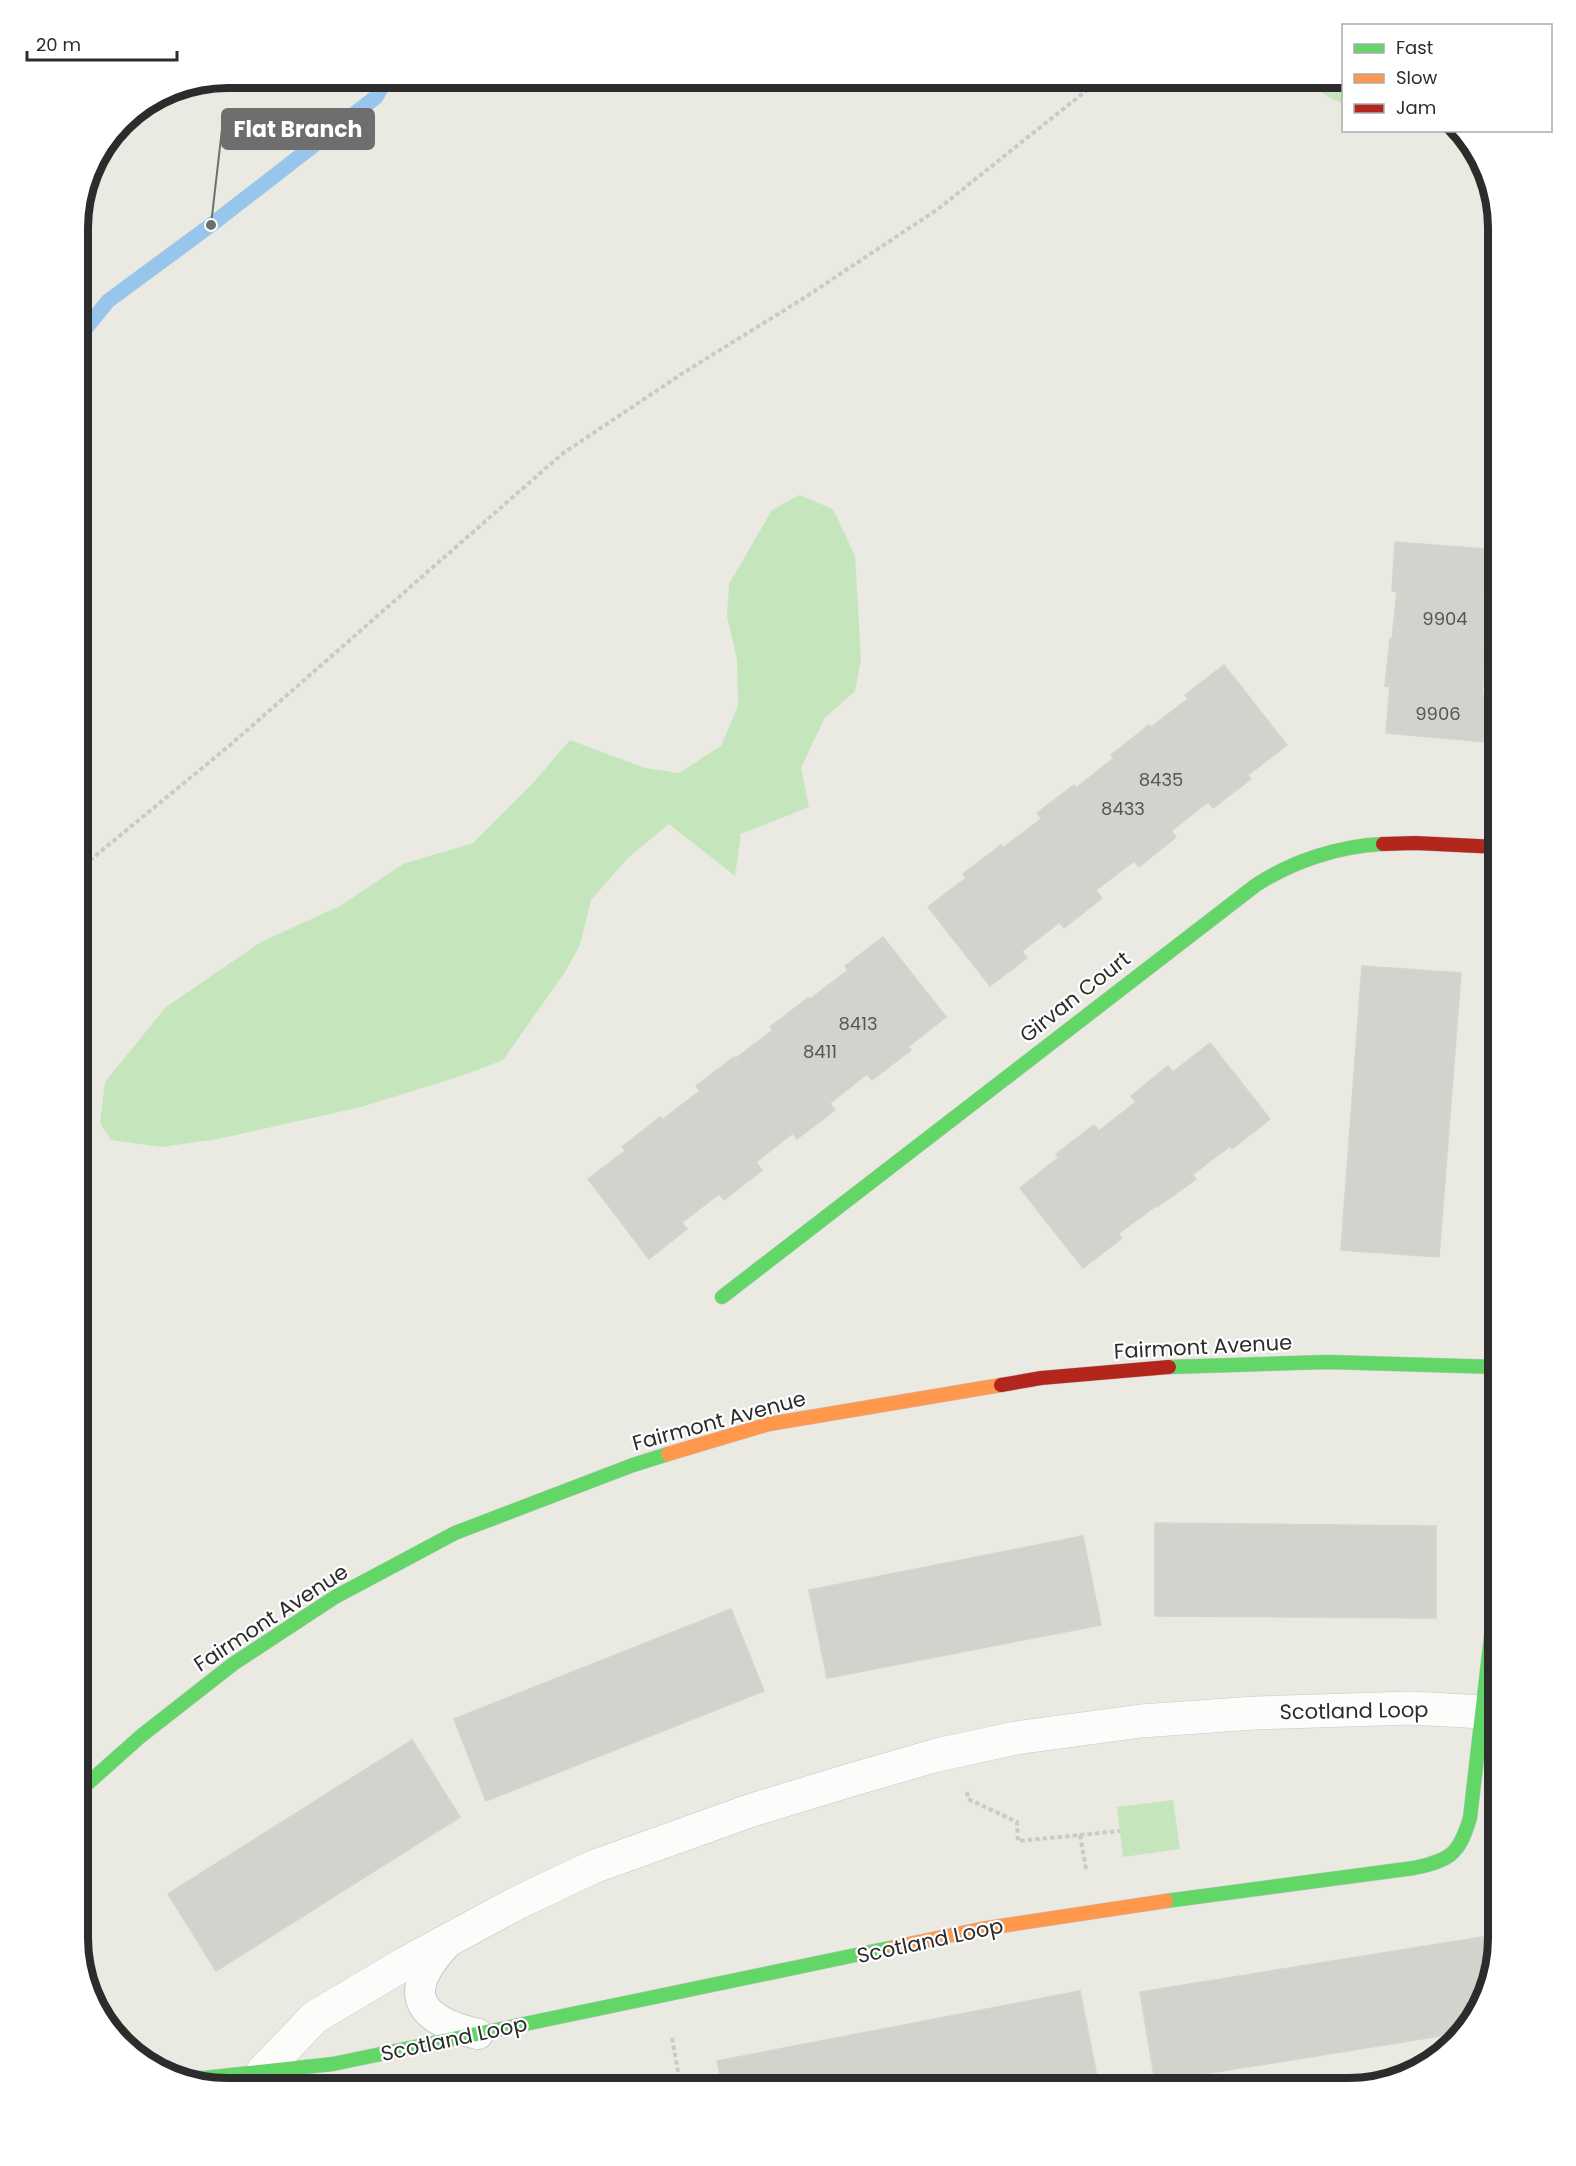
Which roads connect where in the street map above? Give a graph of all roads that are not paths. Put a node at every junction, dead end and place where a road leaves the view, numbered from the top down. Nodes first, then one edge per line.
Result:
1 (1488, 847) edge
2 (722, 1297) dead end
3 (1488, 1367) edge
4 (1488, 1667) edge
5 (1483, 1712) junction
6 (88, 1783) edge
7 (457, 1934) junction
8 (478, 2034) junction
9 (262, 2071) junction
10 (216, 2077) edge

1 - 2 street, Girvan Court
3 - 6 street, Fairmont Avenue
4 - 5 street, Scotland Loop
5 - 7 street, Scotland Loop
5 - 8 street, Scotland Loop
7 - 8 lane
7 - 9 street, Scotland Loop
8 - 9 street, Scotland Loop
9 - 10 street, Scotland Loop

